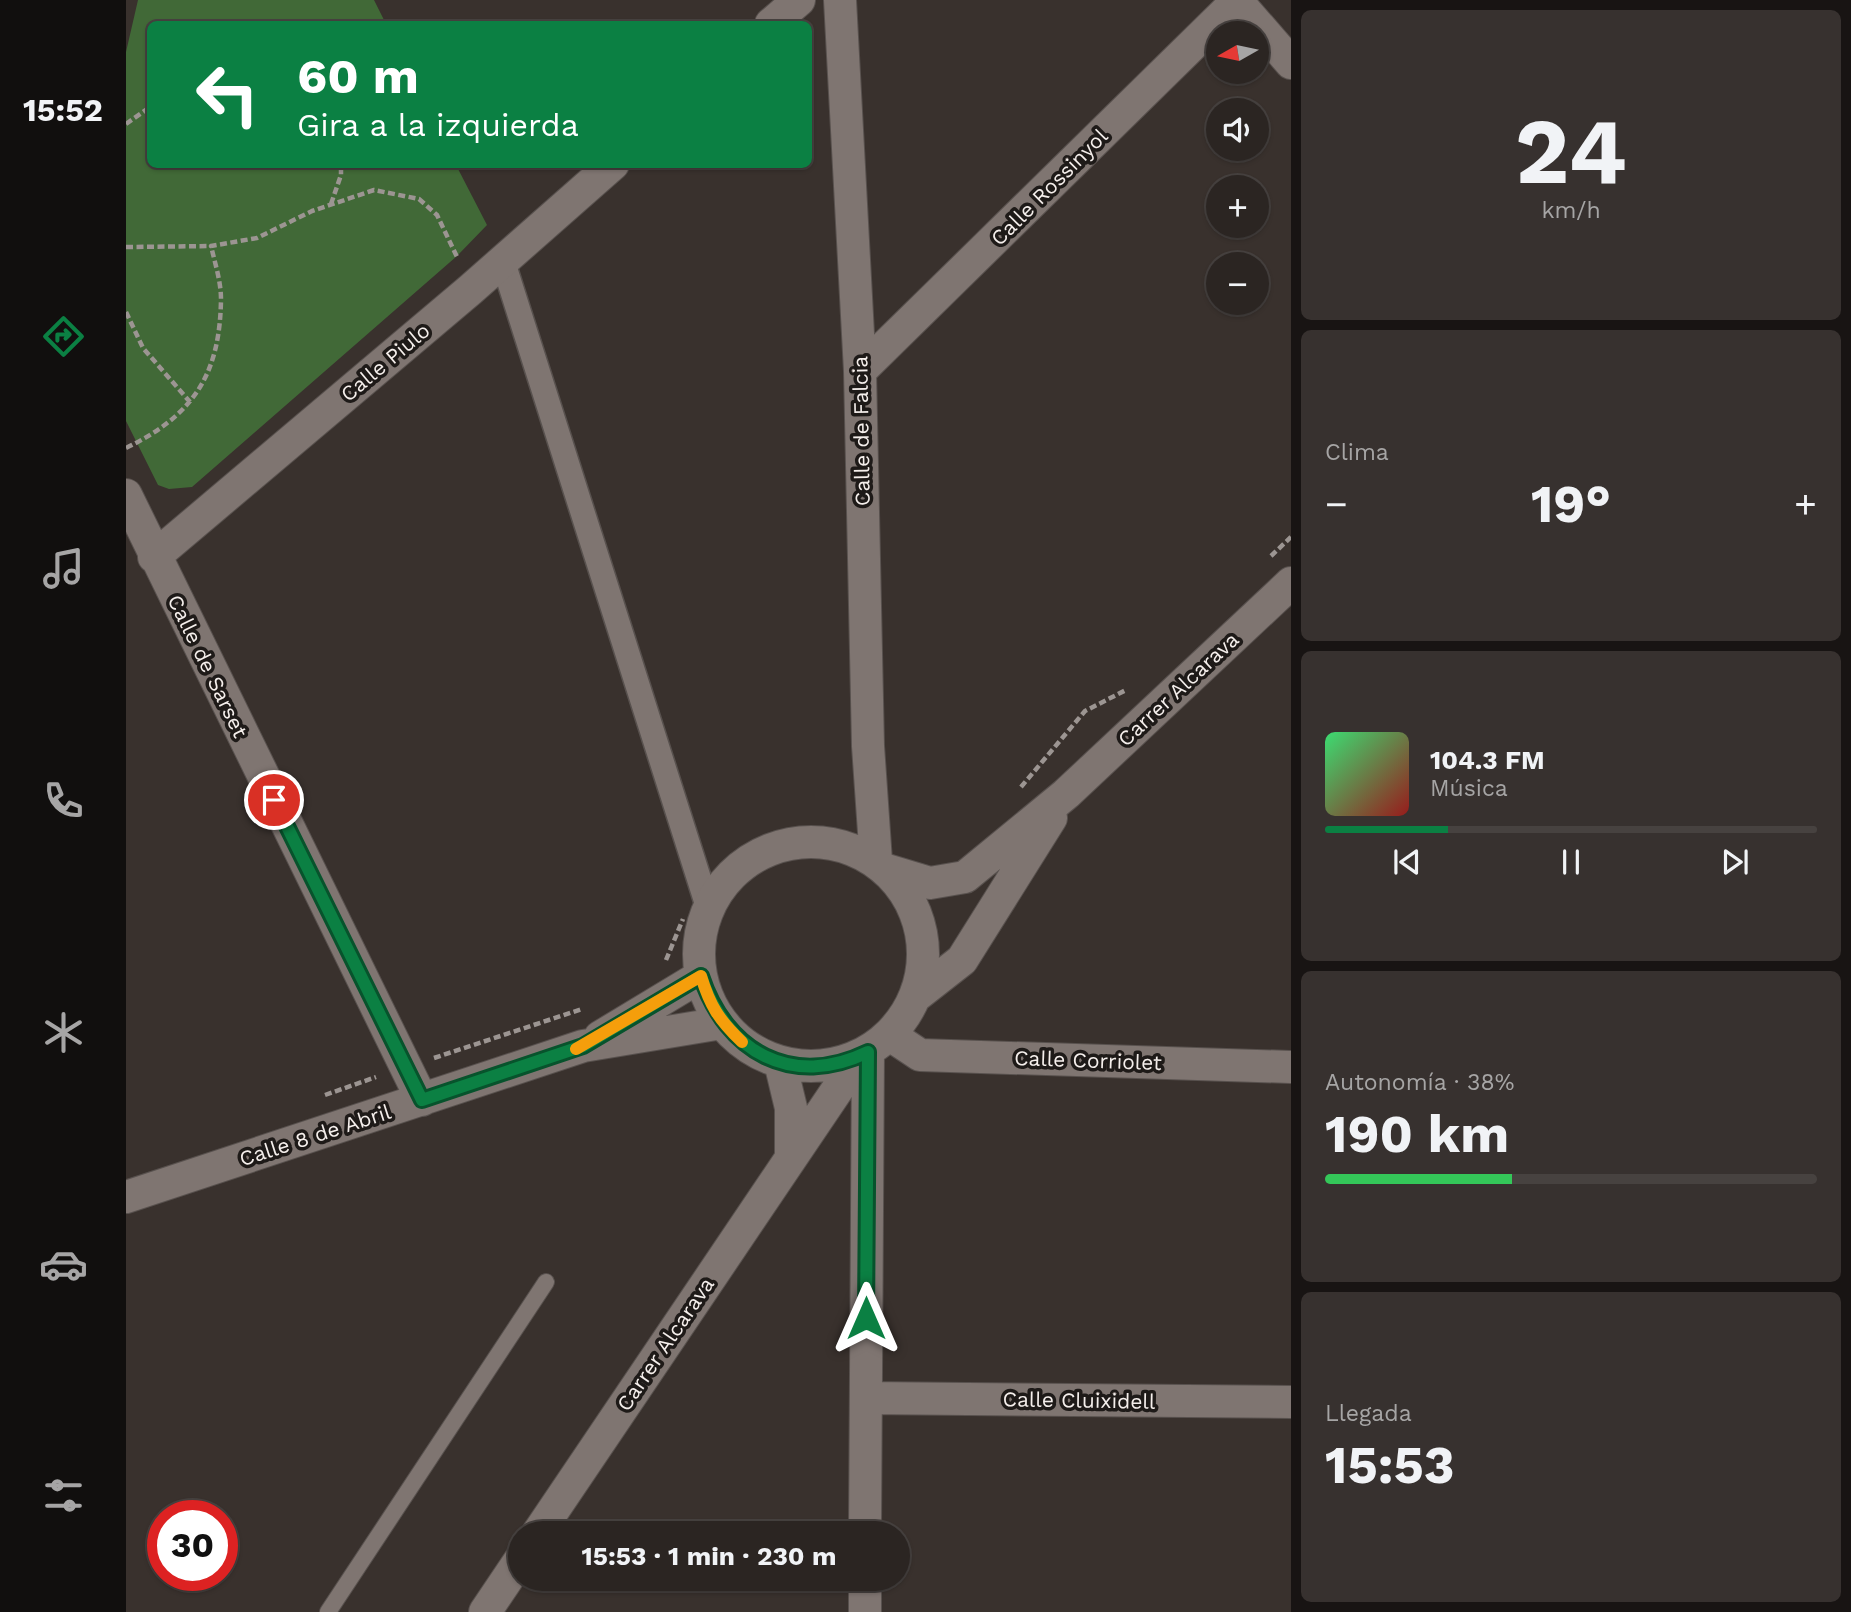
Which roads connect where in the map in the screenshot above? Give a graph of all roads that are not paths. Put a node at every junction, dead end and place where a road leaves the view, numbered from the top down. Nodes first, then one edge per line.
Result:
1 (799, 0) edge
2 (840, 0) edge
3 (1236, 1) edge
4 (774, 21) edge
5 (1291, 62) edge
6 (608, 168) edge
7 (503, 261) junction
8 (860, 371) junction
9 (126, 495) edge
10 (155, 557) junction
11 (1291, 583) edge
12 (1066, 794) junction
13 (881, 866) junction
14 (704, 893) junction
15 (701, 976) junction
16 (916, 996) junction
17 (722, 1023) junction
18 (583, 1046) junction
19 (873, 1048) junction
20 (780, 1062) junction
21 (1291, 1067) edge
22 (422, 1100) junction
23 (791, 1155) junction
24 (126, 1197) edge
25 (546, 1282) dead end
26 (866, 1398) junction
27 (1291, 1402) edge
28 (546, 1521) edge
29 (866, 1521) edge
30 (508, 1578) edge
31 (865, 1591) edge
32 (328, 1612) edge
33 (485, 1612) edge
34 (865, 1612) edge

1 - 4 street
2 - 8 street, Calle de Falcia
3 - 5 street
3 - 8 street, Calle Rossinyol
6 - 7 street, Calle Piulo
7 - 10 street, Calle Piulo
7 - 14 street
8 - 13 street, Calle de Falcia
9 - 10 street, Calle de Sarset
10 - 22 street, Calle de Sarset
11 - 12 street, Carrer Alcarava
12 - 13 street, Carrer Alcarava
12 - 16 street, Carrer Alcarava
13 - 14 street
13 - 16 street
14 - 15 street
15 - 17 street
15 - 18 street, Calle 8 de Abril
16 - 19 street
17 - 18 street, Calle 8 de Abril
17 - 20 street
18 - 22 street, Calle 8 de Abril
19 - 20 street
19 - 21 street, Calle Corriolet
19 - 23 street, Carrer Alcarava
19 - 26 street
20 - 23 street
22 - 24 street, Calle 8 de Abril
23 - 28 street, Carrer Alcarava
25 - 32 lane
26 - 27 street, Calle Cluixidell
26 - 29 street
30 - 33 street
31 - 34 street

